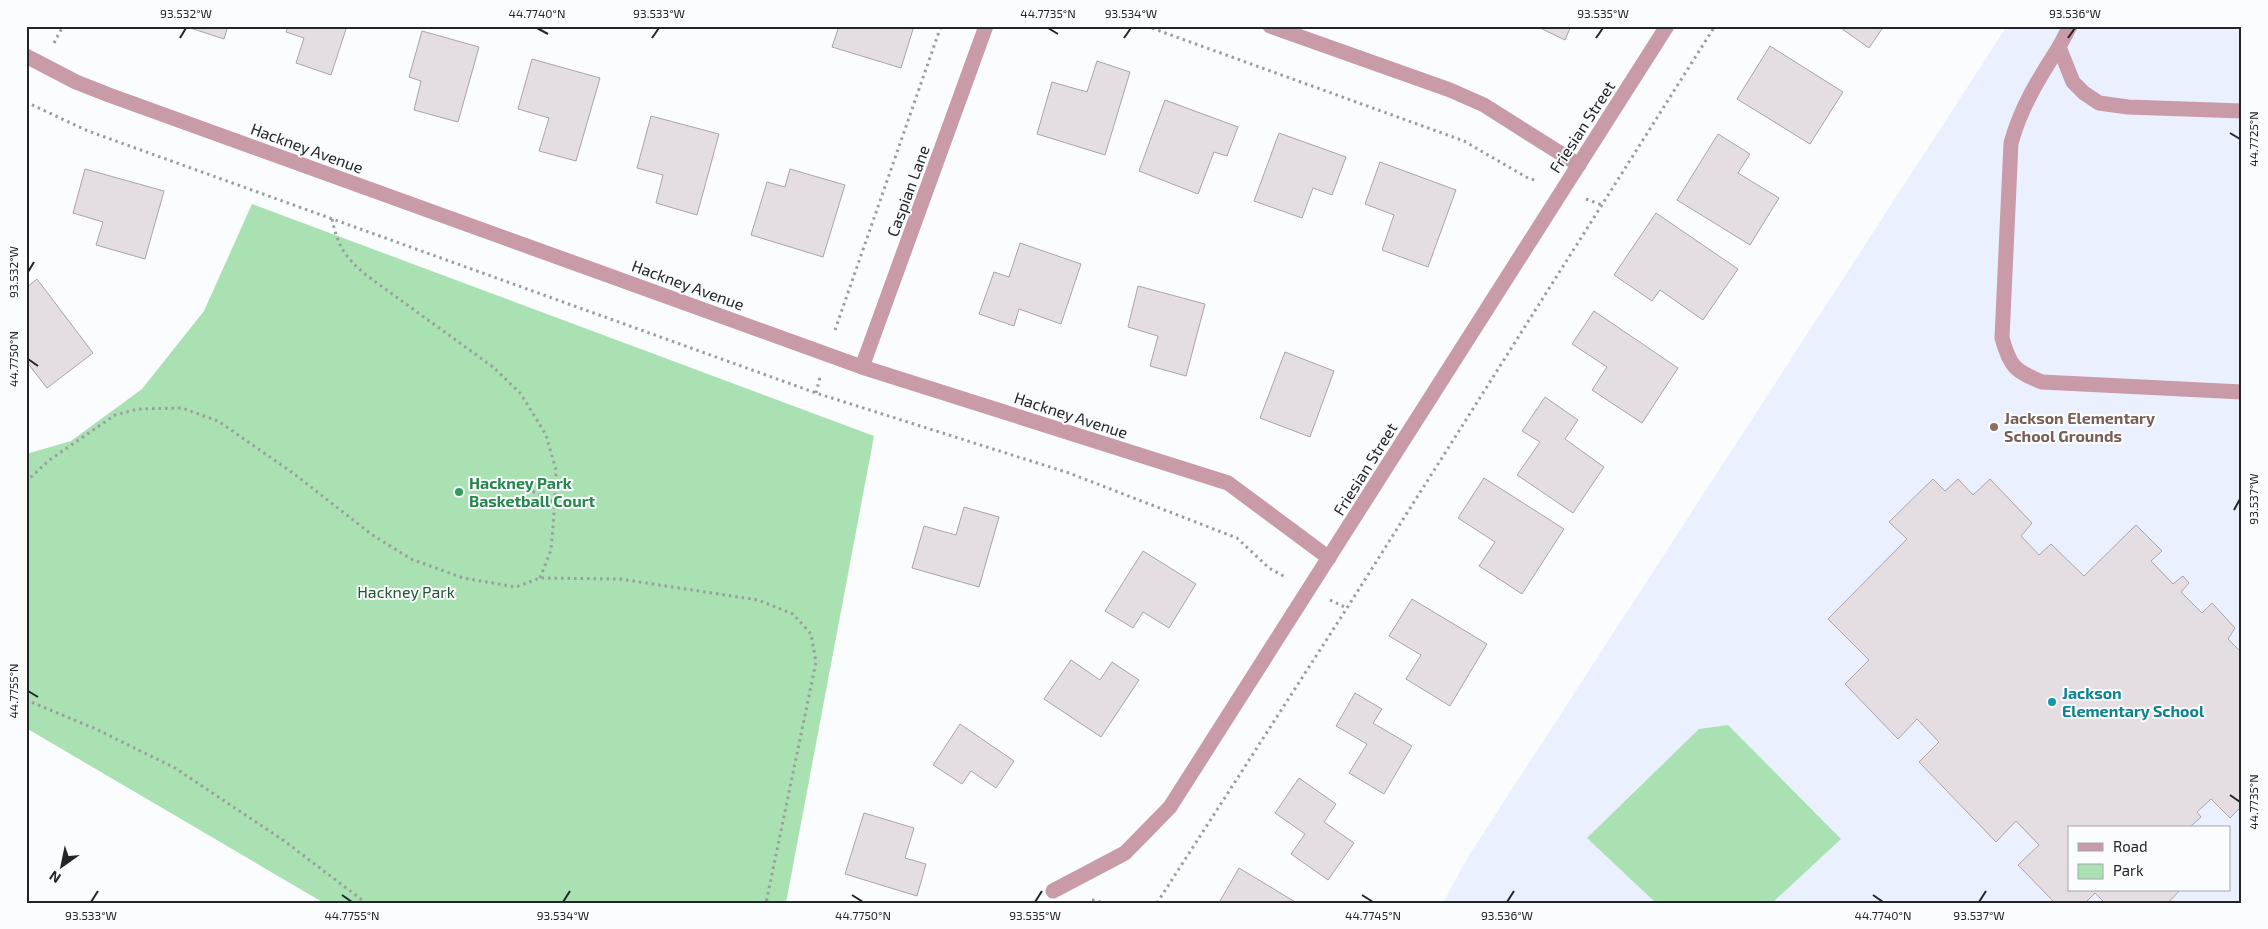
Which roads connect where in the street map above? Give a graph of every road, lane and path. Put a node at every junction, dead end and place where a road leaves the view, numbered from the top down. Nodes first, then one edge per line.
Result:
1 (941, 26) edge
2 (986, 26) edge
3 (1146, 26) edge
4 (1270, 26) edge
5 (1667, 26) edge
6 (1715, 26) edge
7 (2070, 26) edge
8 (2059, 47) junction
9 (26, 56) edge
10 (26, 102) edge
11 (2242, 111) edge
12 (1579, 165) junction
13 (1562, 190) junction
14 (1602, 205) junction
15 (332, 219) junction
16 (827, 353) junction
17 (862, 367) junction
18 (2242, 392) edge
19 (816, 393) junction
20 (26, 482) edge
21 (528, 489) dead end
22 (555, 502) junction
23 (1329, 558) junction
24 (540, 578) junction
25 (1309, 589) junction
26 (1347, 608) junction
27 (26, 700) edge
28 (1053, 891) dead end
29 (366, 903) edge
30 (766, 903) edge
31 (1157, 903) edge

1 - 16 path
2 - 17 street, Caspian Lane
3 - 13 path
4 - 12 street
5 - 12 street, Friesian Street
6 - 14 path
7 - 8 street
8 - 11 street
8 - 18 street
9 - 16 street, Hackney Avenue
10 - 15 path
12 - 13 street, Friesian Street
13 - 14 path
13 - 23 street, Friesian Street
14 - 26 path
15 - 19 path
15 - 22 path
16 - 17 street, Hackney Avenue
16 - 19 path
17 - 23 street, Hackney Avenue
19 - 25 path
20 - 24 path
21 - 22 path
22 - 24 path
23 - 25 street, Friesian Street
24 - 30 path
25 - 26 path
25 - 28 street, Friesian Street
26 - 31 path
27 - 29 path

